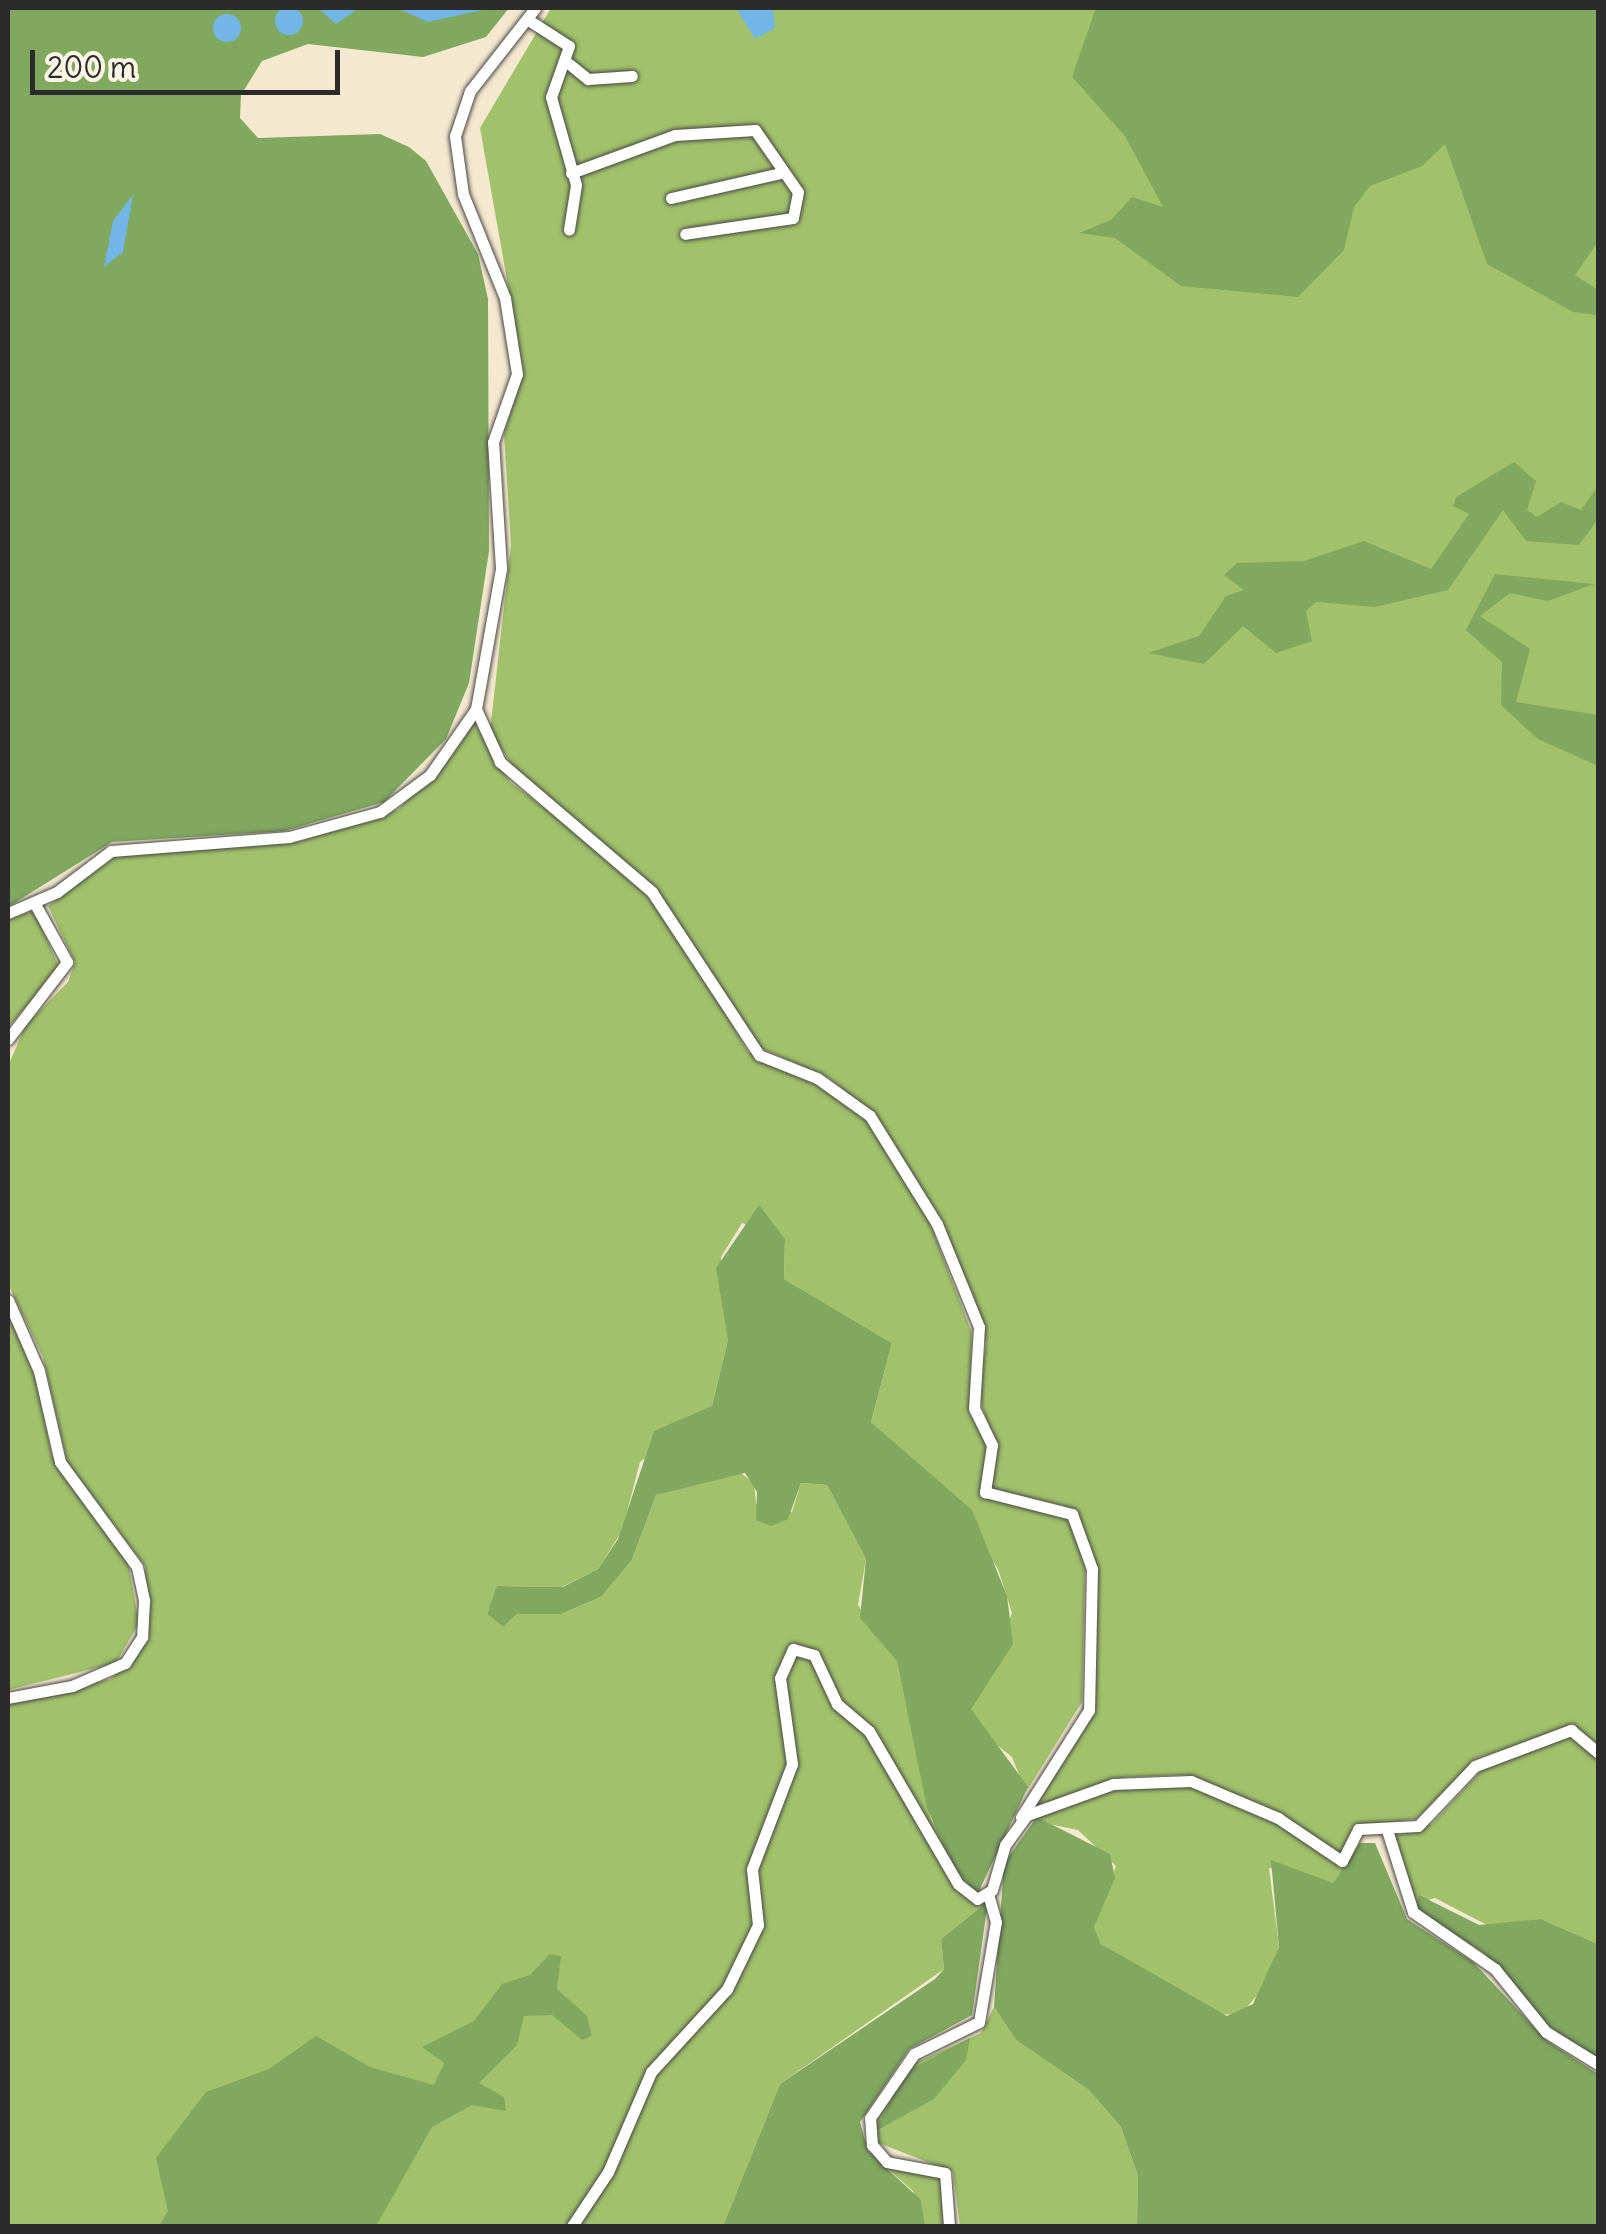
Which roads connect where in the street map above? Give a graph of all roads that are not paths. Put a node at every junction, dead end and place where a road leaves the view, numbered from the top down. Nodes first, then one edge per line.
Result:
1 (536, 8) edge
2 (530, 21) junction
3 (568, 64) junction
4 (632, 76) dead end
5 (782, 172) junction
6 (570, 173) junction
7 (671, 198) dead end
8 (569, 229) dead end
9 (684, 234) dead end
10 (476, 709) junction
11 (35, 904) junction
12 (8, 913) edge
13 (8, 1039) edge
14 (8, 1300) edge
15 (8, 1698) edge
16 (1598, 1753) edge
17 (1014, 1830) junction
18 (1387, 1830) junction
19 (988, 1894) junction
20 (1598, 2064) edge
21 (572, 2226) edge
22 (949, 2226) edge

1 - 2 street
2 - 3 street
2 - 10 street
3 - 4 street
3 - 6 street
5 - 6 street
5 - 7 street
5 - 9 street
6 - 8 street
10 - 11 street
10 - 17 street
11 - 12 street
11 - 13 street
14 - 15 street
16 - 18 street
17 - 18 street
17 - 19 street
18 - 20 street
19 - 21 street
19 - 22 street

